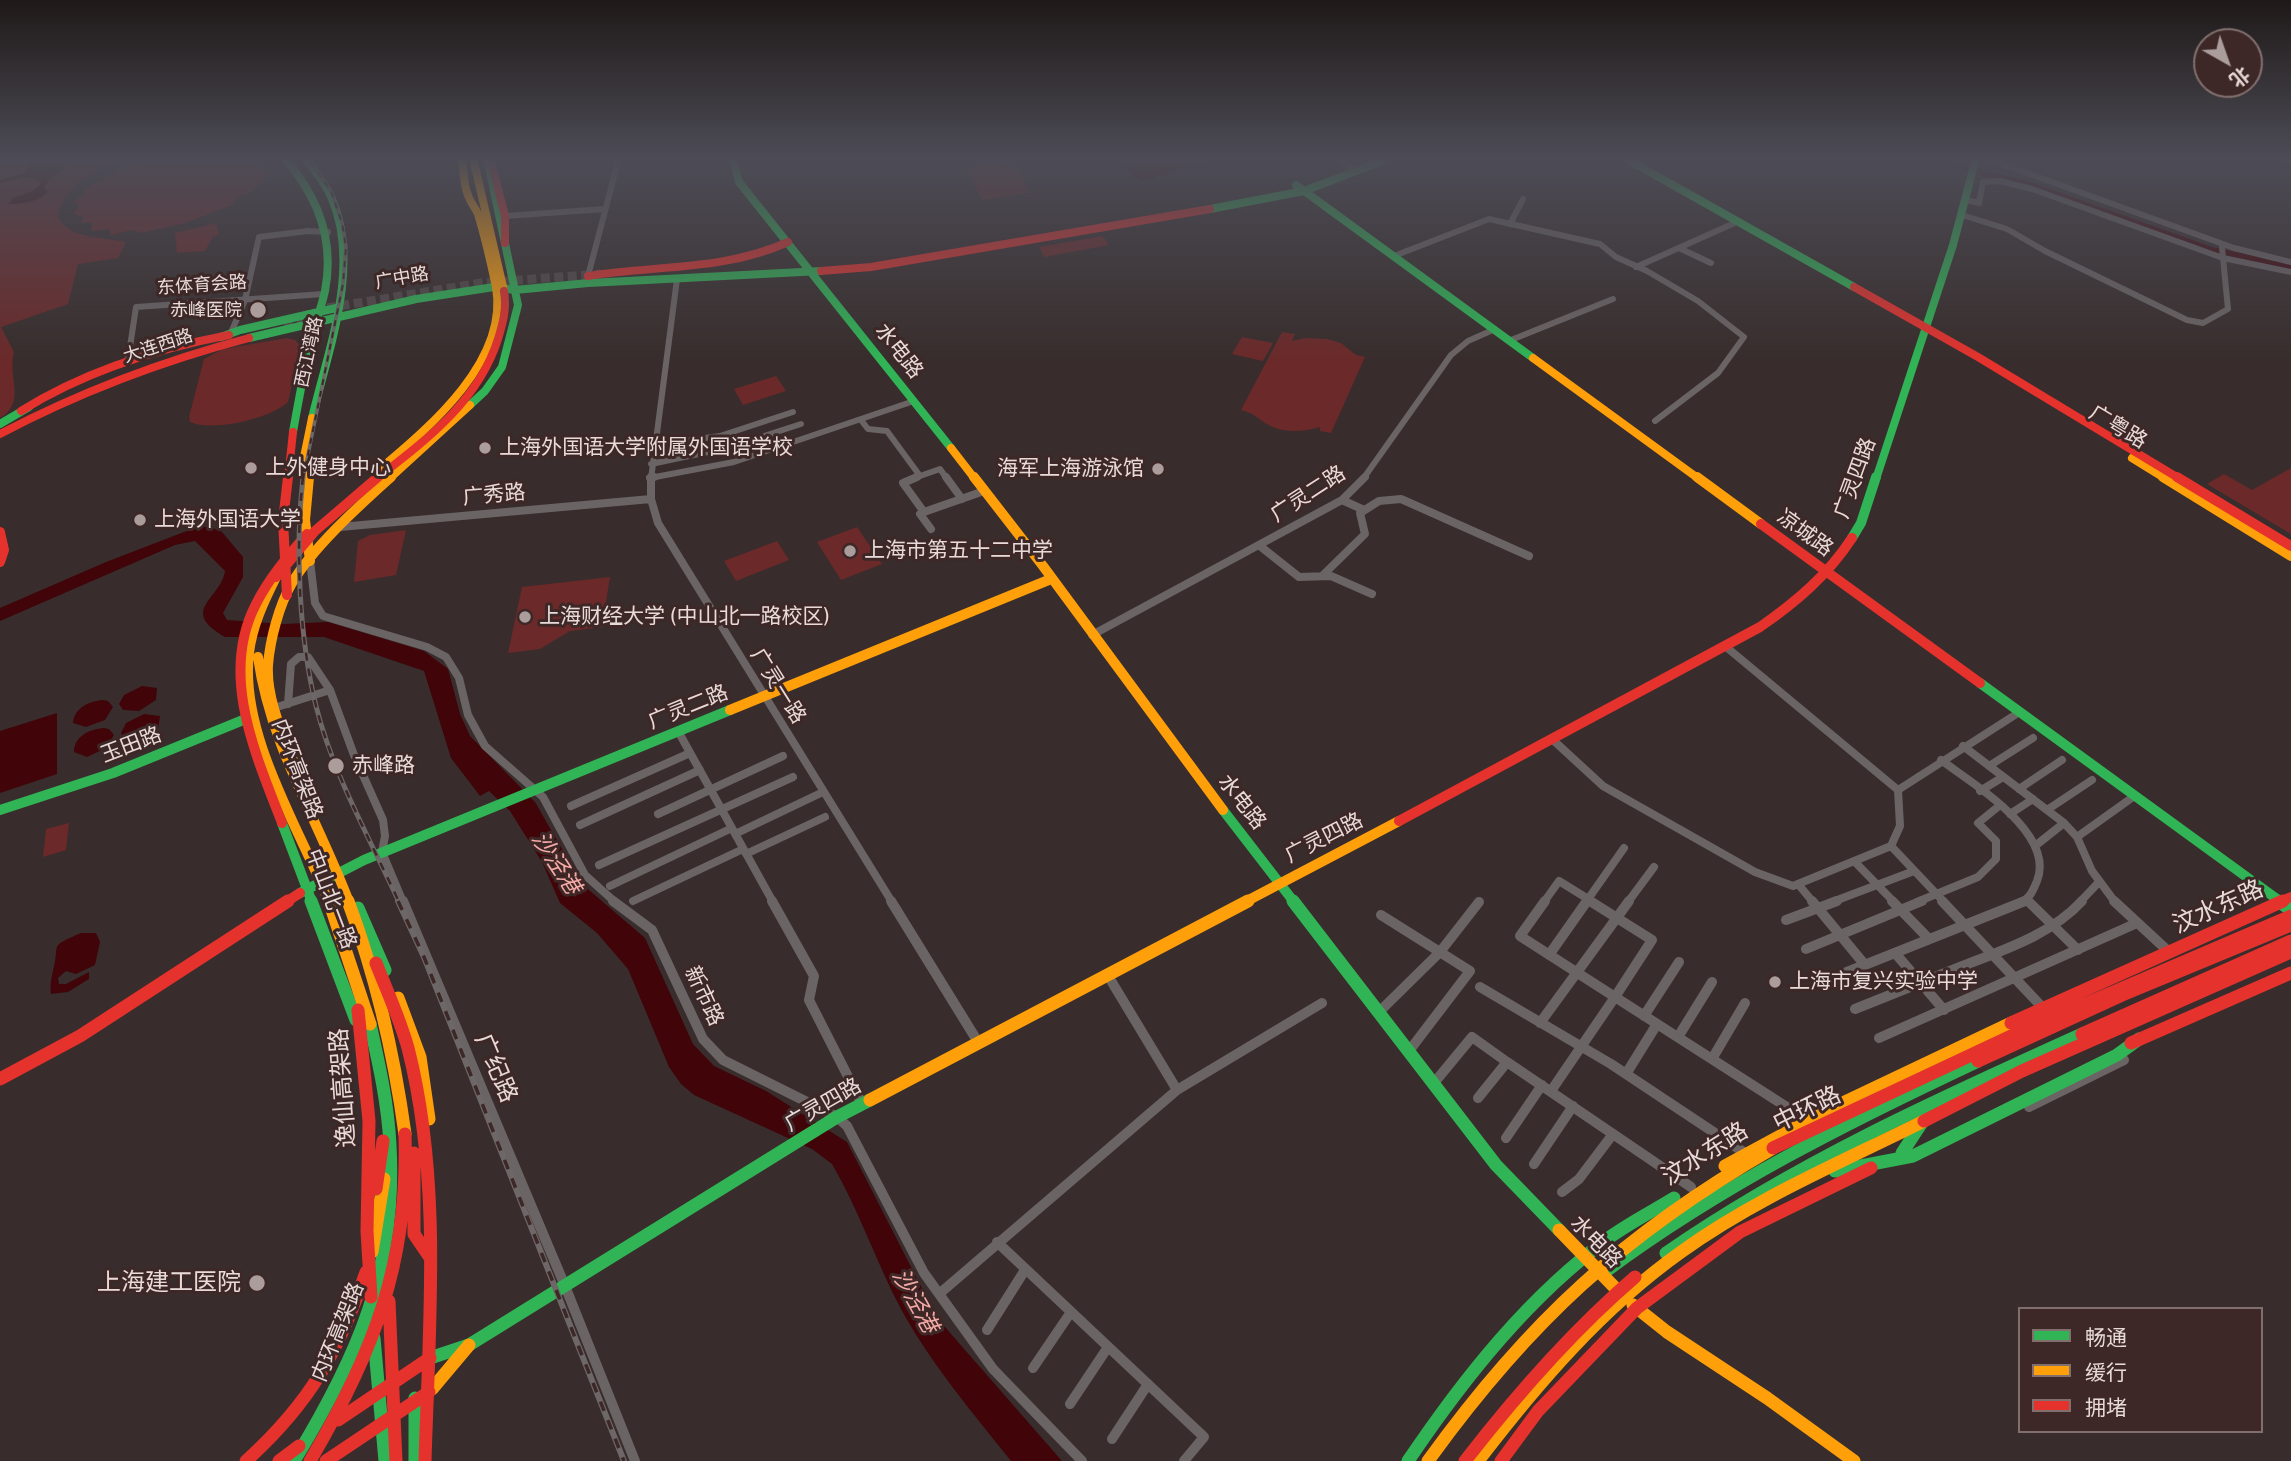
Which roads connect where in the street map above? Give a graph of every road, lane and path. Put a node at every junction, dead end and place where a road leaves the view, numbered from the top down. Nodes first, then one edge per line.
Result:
1 (333, 226) edge
2 (341, 226) edge
3 (482, 226) edge
4 (488, 226) edge
5 (498, 226) edge
6 (501, 226) edge
7 (505, 226) edge
8 (601, 226) edge
9 (776, 226) edge
10 (1072, 226) edge
11 (1353, 226) edge
12 (1471, 226) edge
13 (1520, 226) edge
14 (1727, 226) edge
15 (1748, 226) edge
16 (1958, 226) edge
17 (1998, 226) edge
18 (2136, 226) edge
19 (2171, 226) edge
20 (327, 227) junction
21 (308, 231) junction
22 (789, 242) junction
23 (505, 243) junction
24 (2222, 247) dead end
25 (1679, 248) junction
26 (2253, 252) junction
27 (1394, 256) junction
28 (2223, 257) junction
29 (2291, 262) edge
30 (1711, 263) dead end
31 (2255, 264) junction
32 (788, 267) junction
33 (1635, 267) junction
34 (810, 269) junction
35 (2291, 272) edge
36 (679, 274) junction
37 (588, 276) junction
38 (637, 280) junction
39 (494, 284) junction
40 (556, 284) dead end
41 (514, 287) junction
42 (324, 294) junction
43 (1613, 299) dead end
44 (245, 300) junction
45 (326, 314) junction
46 (284, 325) tunnel mouth
47 (1926, 328) junction
48 (1495, 329) junction
49 (230, 335) junction
50 (1511, 340) junction
51 (148, 357) dead end
52 (128, 360) junction
53 (914, 401) junction
54 (21, 411) junction
55 (793, 412) dead end
56 (861, 420) junction
57 (1655, 421) dead end
58 (0, 424) edge
59 (801, 424) dead end
60 (0, 432) edge
61 (653, 445) junction
62 (650, 464) junction
63 (920, 476) junction
64 (650, 478) junction
65 (984, 491) junction
66 (651, 499) junction
67 (962, 499) junction
68 (1342, 500) junction
69 (1364, 510) junction
70 (924, 512) junction
71 (340, 527) junction
72 (931, 529) dead end
73 (0, 532) edge
74 (305, 536) junction
75 (1260, 546) junction
76 (2291, 546) edge
77 (285, 555) junction
78 (1529, 556) dead end
79 (2291, 556) edge
80 (310, 561) junction
81 (0, 562) edge
82 (1827, 573) junction
83 (1322, 576) junction
84 (1051, 579) junction
85 (292, 583) junction
86 (1372, 594) dead end
87 (286, 595) junction
88 (1092, 635) junction
89 (1725, 646) junction
90 (330, 690) junction
91 (764, 696) junction
92 (288, 704) junction
93 (274, 708) junction
94 (2018, 713) junction
95 (245, 719) junction
96 (259, 729) junction
97 (678, 732) junction
98 (2033, 738) dead end
99 (1553, 740) junction
100 (1963, 746) junction
101 (690, 753) junction
102 (783, 756) dead end
103 (1941, 760) junction
104 (2062, 760) dead end
105 (1989, 766) junction
106 (700, 770) junction
107 (793, 776) dead end
108 (2003, 777) junction
109 (2092, 780) dead end
110 (710, 789) junction
111 (2019, 789) junction
112 (1898, 790) junction
113 (531, 791) junction
114 (1980, 791) junction
115 (823, 792) junction
116 (2133, 797) junction
117 (2032, 799) junction
118 (570, 806) dead end
119 (1999, 806) junction
120 (721, 808) junction
121 (0, 810) edge
122 (2047, 810) junction
123 (658, 814) dead end
124 (2010, 814) junction
125 (825, 817) dead end
126 (2064, 823) junction
127 (580, 825) dead end
128 (734, 831) junction
129 (2077, 837) junction
130 (1891, 846) junction
131 (2035, 846) junction
132 (1624, 848) dead end
133 (745, 851) junction
134 (382, 852) junction
135 (330, 855) junction
136 (1854, 861) junction
137 (599, 865) dead end
138 (1654, 867) dead end
139 (1914, 870) junction
140 (340, 871) junction
141 (1280, 882) junction
142 (2098, 883) junction
143 (1798, 884) junction
144 (1877, 885) junction
145 (610, 886) dead end
146 (306, 889) junction
147 (1938, 896) junction
148 (2291, 897) edge
149 (347, 898) junction
150 (1587, 900) junction
151 (2027, 900) junction
152 (633, 901) dead end
153 (1479, 902) dead end
154 (2280, 902) junction
155 (1816, 908) junction
156 (2291, 910) edge
157 (1901, 911) junction
158 (1381, 915) dead end
159 (2291, 916) edge
160 (1617, 918) junction
161 (1786, 920) dead end
162 (2137, 923) junction
163 (1965, 925) junction
164 (2291, 925) edge
165 (2053, 926) junction
166 (1838, 936) junction
167 (1929, 939) junction
168 (2291, 941) edge
169 (1806, 949) dead end
170 (2078, 950) junction
171 (2168, 951) junction
172 (1440, 952) junction
173 (2291, 952) edge
174 (1895, 953) junction
175 (1993, 954) junction
176 (1549, 955) junction
177 (1679, 962) dead end
178 (1865, 965) junction
179 (1577, 972) junction
180 (2291, 973) edge
181 (1107, 974) junction
182 (1832, 978) dead end
183 (2016, 979) junction
184 (1712, 982) dead end
185 (1920, 983) junction
186 (2093, 985) junction
187 (1480, 987) dead end
188 (1615, 997) junction
189 (1322, 1003) dead end
190 (1745, 1003) dead end
191 (2043, 1008) junction
192 (1855, 1009) dead end
193 (1944, 1010) junction
194 (1379, 1012) junction
195 (2080, 1015) junction
196 (1644, 1016) junction
197 (1540, 1023) junction
198 (1657, 1024) junction
199 (1678, 1037) junction
200 (1879, 1038) dead end
201 (2139, 1040) junction
202 (978, 1042) junction
203 (1581, 1047) junction
204 (1409, 1051) junction
205 (1712, 1059) junction
206 (1507, 1062) junction
207 (1626, 1074) junction
208 (0, 1079) edge
209 (1434, 1083) junction
210 (1925, 1086) junction
211 (1546, 1088) junction
212 (1177, 1090) junction
213 (1853, 1097) junction
214 (1478, 1098) dead end
215 (1937, 1102) junction
216 (862, 1104) junction
217 (1573, 1106) junction
218 (833, 1120) junction
219 (1807, 1120) junction
220 (1614, 1134) junction
221 (1506, 1138) dead end
222 (386, 1141) junction
223 (1745, 1153) junction
224 (1902, 1153) junction
225 (1534, 1164) dead end
226 (1818, 1174) junction
227 (1854, 1176) junction
228 (1691, 1187) junction
229 (1562, 1192) dead end
230 (1730, 1209) junction
231 (1785, 1212) junction
232 (997, 1242) junction
233 (1585, 1258) junction
234 (433, 1263) junction
235 (1025, 1270) junction
236 (1601, 1276) junction
237 (565, 1286) junction
238 (1618, 1291) junction
239 (939, 1294) junction
240 (1637, 1308) junction
241 (1071, 1312) junction
242 (987, 1330) dead end
243 (469, 1345) junction
244 (1108, 1347) junction
245 (430, 1358) junction
246 (1033, 1368) dead end
247 (393, 1382) junction
248 (1148, 1384) junction
249 (433, 1394) junction
250 (413, 1402) junction
251 (1070, 1404) dead end
252 (394, 1416) junction
253 (1423, 1437) junction
254 (1112, 1439) dead end
255 (415, 1456) edge
256 (291, 1457) edge
257 (246, 1461) edge
258 (279, 1461) edge
259 (310, 1461) edge
260 (326, 1461) edge
261 (375, 1461) edge
262 (385, 1461) edge
263 (397, 1461) edge
264 (425, 1461) edge
265 (434, 1461) edge
266 (635, 1461) edge
267 (1082, 1461) edge
268 (1184, 1461) edge
269 (1408, 1461) edge
270 (1425, 1461) edge
271 (1439, 1461) edge
272 (1465, 1461) edge
273 (1478, 1461) edge
274 (1501, 1461) edge
275 (1854, 1461) edge

1 - 45 main road
2 - 45 main road, 西江湾路
3 - 39 main road, 中山北一路
4 - 96 main road, 内环高架路
5 - 135 main road, 内环高架路
6 - 23 main road, 中山北一路
7 - 23 main road
8 - 37 street
9 - 22 main road, 水电路
10 - 34 main road
11 - 27 main road, 凉城路
12 - 27 street
13 - 33 street
14 - 25 street
15 - 47 main road, 广粤路
16 - 47 main road, 广灵四路
17 - 28 street
18 - 28 street
19 - 26 street
20 - 21 street
20 - 21 street
20 - 42 main road
21 - 44 street
22 - 34 main road, 水电路
22 - 37 main road
23 - 41 main road, 中山北一路
24 - 28 street
25 - 30 street
25 - 33 street
26 - 29 street
26 - 31 street
27 - 48 main road, 凉城路
28 - 31 street
31 - 35 street
32 - 34 main road
32 - 36 main road
32 - 37 main road
33 - 57 street
34 - 36 main road
34 - 53 main road, 水电路
36 - 38 main road
36 - 61 street, 广灵一路
37 - 41 main road
38 - 40 main road
38 - 41 main road
39 - 41 main road
39 - 45 main road, 广中路
39 - 74 main road, 中山北一路
41 - 71 main road, 中山北一路
42 - 44 street, 东体育会路
42 - 45 main road
43 - 50 street
44 - 49 street
44 - 52 street, 东体育会路
45 - 49 main road, 大连西路
45 - 60 main road, 大连西路
45 - 74 main road, 西江湾路
45 - 77 main road
46 - 60 main road
47 - 76 main road, 广粤路
47 - 79 main road, 广粤路
47 - 82 main road, 广灵四路
48 - 50 main road, 凉城路
48 - 68 street, 广灵二路
49 - 52 main road
49 - 58 main road, 大连西路
50 - 82 main road, 凉城路
51 - 54 main road
52 - 54 main road
53 - 56 street
53 - 65 main road, 水电路
54 - 58 main road
55 - 61 street
56 - 63 street
56 - 64 street
59 - 62 street
61 - 62 street, 广灵一路
62 - 64 street, 广灵一路
63 - 67 street
63 - 70 street
64 - 66 street, 广灵一路
65 - 67 street
65 - 84 main road, 水电路
66 - 71 street, 广秀路
66 - 91 street, 广灵一路
67 - 70 street
68 - 69 street
68 - 75 street, 广灵二路
69 - 78 street
69 - 83 street
70 - 72 street
71 - 80 main road, 中山北一路
73 - 81 main road
74 - 77 main road, 中山北一路
74 - 80 main road, 西江湾路
75 - 83 street
75 - 88 street, 广灵二路
77 - 85 main road
77 - 87 main road
77 - 95 main road, 中山北一路
80 - 85 main road, 中山北一路
80 - 113 street, 新市路
82 - 89 main road, 广灵四路
82 - 94 main road, 凉城路
83 - 86 street
84 - 88 main road, 水电路
84 - 91 main road, 广灵二路
85 - 87 main road, 中山北一路
87 - 93 main road, 中山北一路
88 - 141 main road, 水电路
89 - 99 main road, 广灵四路
89 - 112 street
90 - 92 street
90 - 92 street, 广纪路
90 - 134 street, 广纪路
91 - 97 main road, 广灵二路
91 - 115 street, 广灵一路
92 - 93 street
93 - 95 main road, 玉田路
93 - 140 main road, 中山北一路
94 - 100 street
94 - 116 main road, 凉城路
95 - 121 main road, 玉田路
95 - 146 main road, 中山北一路
96 - 222 main road, 内环高架路
96 - 262 main road, 逸仙高架路
97 - 101 street
97 - 113 main road, 广灵二路
98 - 105 street
99 - 141 main road, 广灵四路
99 - 143 street
100 - 103 street
100 - 105 street
101 - 106 street
101 - 118 street
102 - 110 street
103 - 112 street
103 - 114 street
104 - 111 street
105 - 108 street
106 - 110 street
106 - 127 street
107 - 120 street
108 - 111 street
108 - 114 street
109 - 122 street
110 - 120 street
110 - 123 street
111 - 117 street
112 - 130 street
113 - 134 main road, 广灵二路
113 - 218 street, 新市路
114 - 119 street
115 - 128 street
115 - 202 street, 广灵一路
116 - 129 street
116 - 154 main road, 凉城路
117 - 122 street
117 - 124 street
119 - 124 street
119 - 147 street
120 - 128 street
120 - 137 street
122 - 126 street
124 - 131 street
125 - 133 street
126 - 129 street
126 - 131 street
128 - 133 street
128 - 145 street
129 - 142 street
130 - 136 street
130 - 139 street
131 - 151 street
132 - 150 street
133 - 152 street
133 - 216 street
134 - 140 main road, 广灵二路
134 - 237 street, 广纪路
135 - 149 main road, 内环高架路
135 - 234 main road
136 - 143 street
136 - 144 street
138 - 160 street
139 - 144 street
139 - 147 street
140 - 146 main road
140 - 234 main road, 中山北一路
141 - 181 main road, 广灵四路
141 - 194 main road, 水电路
142 - 162 street
142 - 165 street
143 - 155 street
144 - 155 street
144 - 157 street
146 - 208 main road
146 - 222 main road, 中山北一路
147 - 157 street
147 - 163 street
148 - 154 main road, 汶水东路
149 - 259 main road, 内环高架路
149 - 264 main road
150 - 160 street
150 - 176 street
150 - 176 street
151 - 163 street
151 - 165 street
153 - 172 street
154 - 156 main road, 凉城路
154 - 171 main road, 汶水东路
155 - 161 street
155 - 166 street
157 - 166 street
157 - 167 street
158 - 172 street
159 - 270 main road, 中环路
160 - 179 street
160 - 188 street
162 - 170 street
162 - 171 street
163 - 167 street
163 - 175 street
164 - 195 main road, 汶水东路
165 - 170 street
165 - 175 street
166 - 169 street
166 - 178 street
167 - 174 street
168 - 215 main road
170 - 183 street
171 - 186 main road, 汶水东路
172 - 194 street
172 - 204 street
173 - 226 main road
174 - 178 street
174 - 185 street
175 - 183 street
175 - 185 street
176 - 179 street
177 - 196 street
178 - 182 street
179 - 188 street
179 - 197 street
180 - 201 main road
181 - 202 main road, 广灵四路
181 - 212 street
183 - 191 street
183 - 193 street
184 - 199 street
185 - 192 street
185 - 193 street
186 - 191 main road, 汶水东路
186 - 195 main road
187 - 197 street
188 - 196 street
188 - 203 street
189 - 212 street
190 - 205 street
191 - 213 main road, 汶水东路
193 - 200 street
194 - 204 main road, 水电路
195 - 210 main road, 汶水东路
196 - 198 street
197 - 203 street
198 - 199 street
198 - 207 street
199 - 205 street
201 - 224 main road
201 - 226 main road
201 - 227 street
202 - 216 main road, 广灵四路
203 - 207 street
203 - 211 street
204 - 209 main road, 水电路
205 - 219 street
206 - 209 street
206 - 211 street
206 - 214 street
207 - 223 street
209 - 233 main road, 水电路
210 - 213 main road
210 - 236 main road, 汶水东路
211 - 217 street
211 - 221 street
212 - 232 street
213 - 219 main road, 汶水东路
215 - 224 main road
215 - 230 main road
216 - 218 main road, 广灵四路
217 - 220 street
217 - 225 street
218 - 237 main road, 广灵四路
218 - 239 street, 新市路
219 - 223 main road, 汶水东路
220 - 228 street
220 - 229 street
222 - 247 main road, 中山北一路
222 - 256 main road
222 - 256 main road, 内环高架路
222 - 257 main road
223 - 228 main road, 汶水东路
224 - 227 main road
226 - 273 main road
227 - 231 main road
228 - 233 main road, 汶水东路
230 - 231 main road
230 - 238 main road
231 - 240 main road
232 - 235 street
232 - 239 street
233 - 236 main road, 水电路
233 - 253 main road, 汶水东路
234 - 245 main road
235 - 241 street
235 - 242 street
236 - 238 main road, 水电路
236 - 271 main road, 汶水东路
237 - 243 main road, 广灵四路
237 - 266 street, 广纪路
238 - 240 main road, 水电路
238 - 272 main road
239 - 267 street, 新市路
240 - 274 main road
240 - 275 main road, 水电路
241 - 244 street
241 - 246 street
243 - 245 main road, 广灵四路
243 - 249 main road, 广灵四路
244 - 248 street
244 - 251 street
245 - 247 main road, 广灵四路
245 - 249 main road
245 - 250 main road
247 - 252 main road, 中山北一路
247 - 256 main road, 广灵四路
248 - 254 street
248 - 268 street
249 - 250 main road
249 - 255 main road
249 - 265 main road
250 - 252 main road
250 - 255 main road
252 - 260 main road
252 - 261 main road, 中山北一路
252 - 263 main road
253 - 269 main road, 汶水东路
253 - 270 main road
256 - 258 main road

